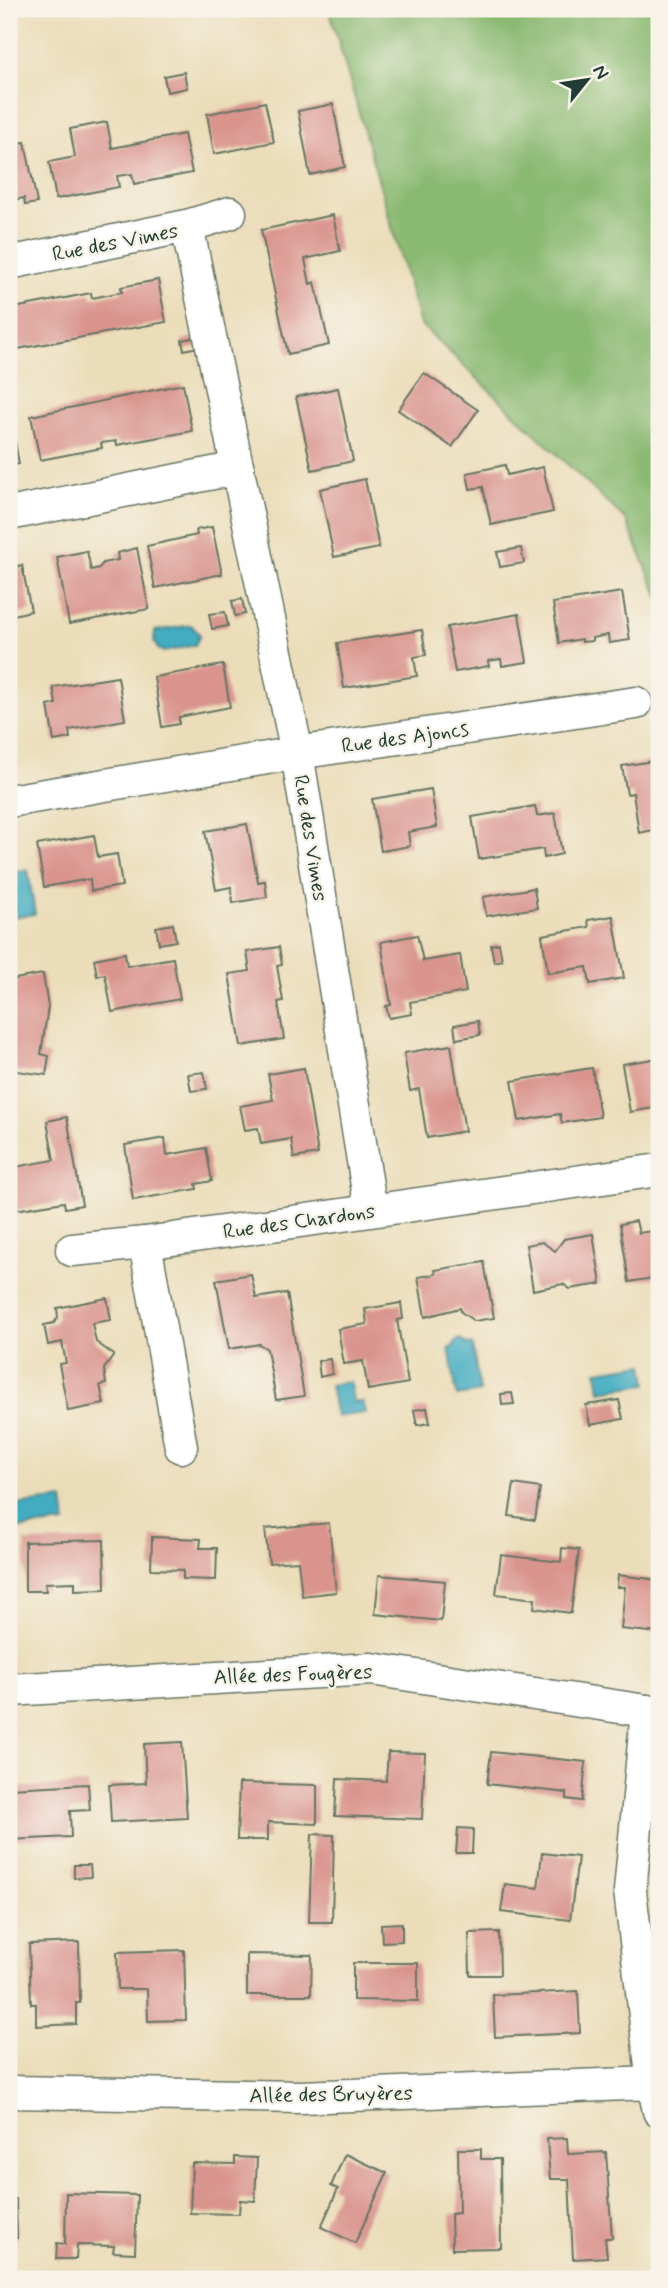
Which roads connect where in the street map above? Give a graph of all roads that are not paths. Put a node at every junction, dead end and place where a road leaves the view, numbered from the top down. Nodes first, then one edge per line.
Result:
1 (230, 213) dead end
2 (187, 226) junction
3 (9, 263) edge
4 (238, 468) junction
5 (9, 514) edge
6 (636, 703) dead end
7 (297, 753) junction
8 (9, 801) edge
9 (659, 1170) edge
10 (371, 1210) junction
11 (145, 1243) junction
12 (72, 1250) dead end
13 (181, 1447) dead end
14 (9, 1690) edge
15 (653, 1712) edge
16 (9, 2092) edge
17 (656, 2097) edge

1 - 2 street
2 - 3 street, Rue des Vimes
2 - 4 street, Rue des Vimes
4 - 5 street
4 - 7 street, Rue des Vimes
6 - 7 street, Rue des Ajoncs
7 - 8 street, Rue des Ajoncs
7 - 10 street, Rue des Vimes
9 - 10 street, Rue des Chardons
10 - 11 street, Rue des Chardons
11 - 12 street, Rue des Chardons
11 - 13 street
14 - 15 street, Allée des Fougères
15 - 17 street
16 - 17 street, Allée des Bruyères

